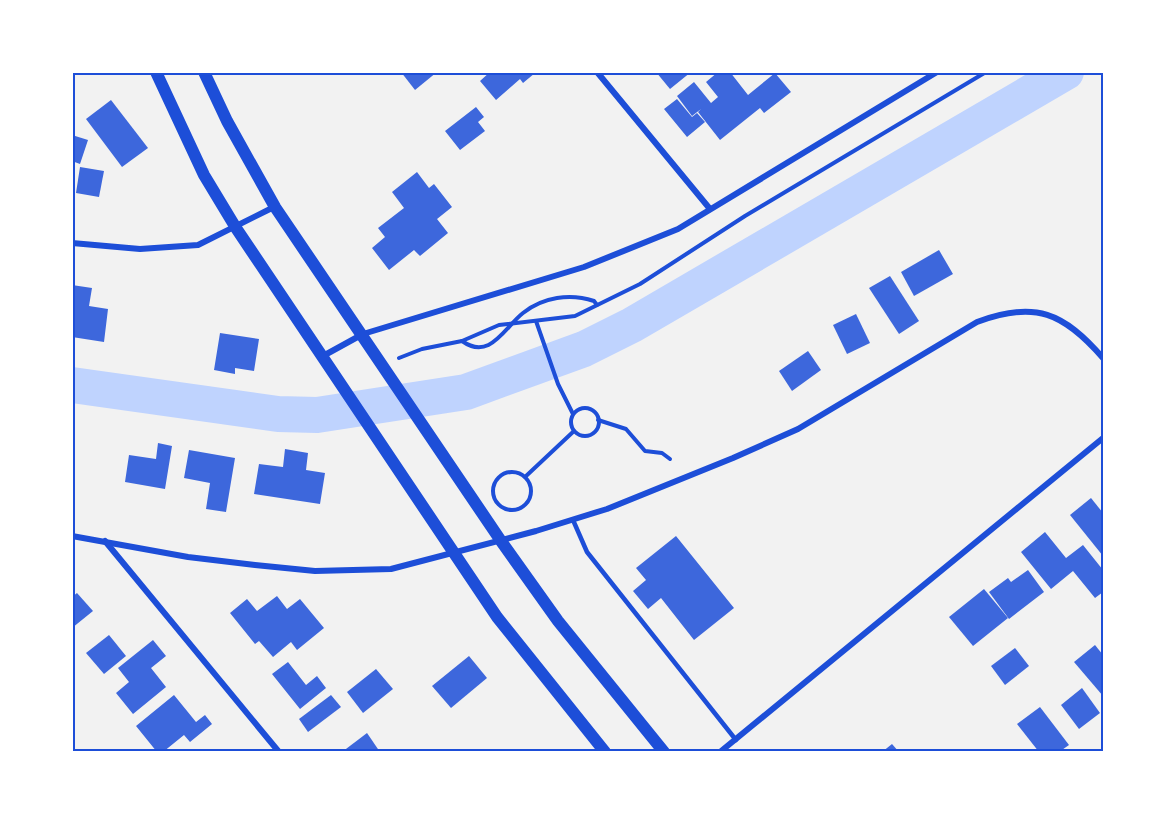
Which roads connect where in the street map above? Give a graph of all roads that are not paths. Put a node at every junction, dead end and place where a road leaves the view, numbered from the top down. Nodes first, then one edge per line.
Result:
1 (156, 72) edge
2 (204, 72) edge
3 (597, 72) edge
4 (937, 72) edge
5 (275, 207) junction
6 (710, 209) junction
7 (236, 228) junction
8 (72, 243) edge
9 (363, 334) junction
10 (322, 357) junction
11 (1103, 358) edge
12 (1103, 438) edge
13 (573, 520) junction
14 (72, 536) edge
15 (104, 541) junction
16 (501, 541) junction
17 (452, 553) junction
18 (736, 740) junction
19 (279, 752) edge
20 (605, 752) edge
21 (664, 752) edge
22 (720, 752) edge

1 - 7 main road
2 - 5 main road
3 - 6 street
4 - 6 street
5 - 7 street
5 - 9 main road
6 - 9 street
7 - 8 street
7 - 10 main road
9 - 10 street
9 - 16 main road
10 - 17 main road
11 - 13 street
12 - 18 street
13 - 16 street
13 - 18 lane
14 - 15 street
15 - 17 street
15 - 19 street
16 - 17 street
16 - 21 main road
17 - 20 main road
18 - 22 street

